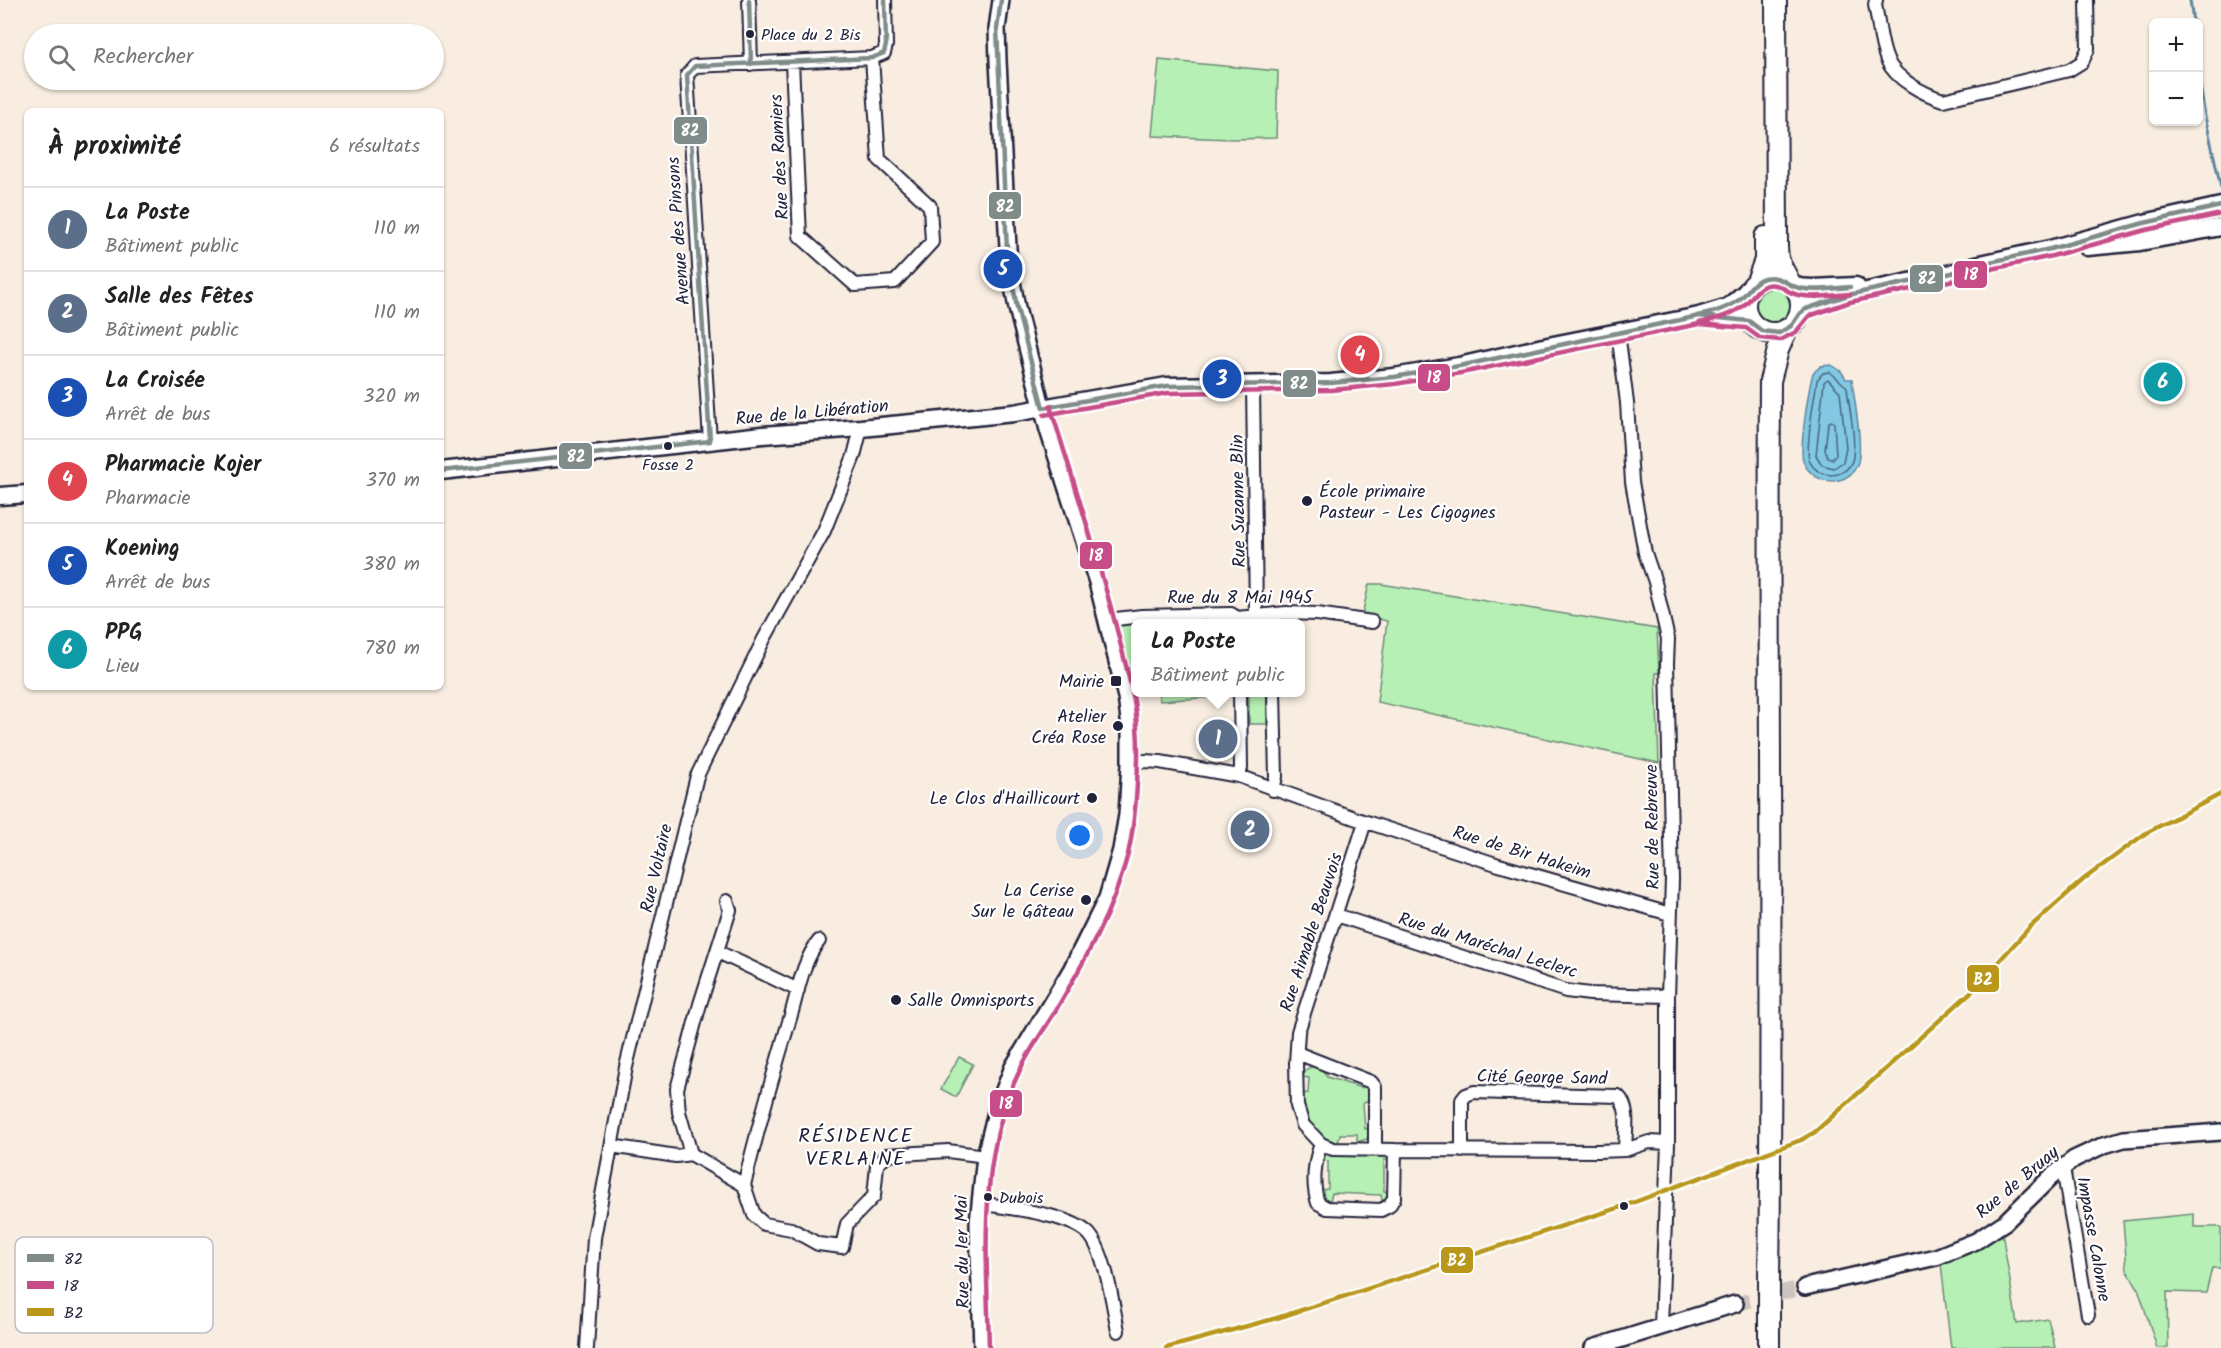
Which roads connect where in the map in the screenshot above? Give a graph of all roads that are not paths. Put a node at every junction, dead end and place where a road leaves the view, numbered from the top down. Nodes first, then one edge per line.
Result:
1 (749, 0) edge
2 (885, 0) edge
3 (1001, 0) edge
4 (1766, 0) edge
5 (1776, 0) edge
6 (1876, 0) edge
7 (2087, 0) edge
8 (878, 56) junction
9 (792, 62) junction
10 (751, 64) junction
11 (2221, 206) edge
12 (2221, 227) edge
13 (2050, 249) junction
14 (1792, 284) junction
15 (1892, 284) junction
16 (1753, 285) junction
17 (1800, 313) junction
18 (1699, 316) junction
19 (1752, 324) junction
20 (1787, 329) junction
21 (1618, 332) junction
22 (1770, 381) junction
23 (1253, 384) junction
24 (1042, 408) junction
25 (861, 428) junction
26 (710, 441) junction
27 (444, 471) edge
28 (24, 494) edge
29 (0, 496) edge
30 (1256, 617) junction
31 (1236, 619) edge
32 (1247, 619) edge
33 (1267, 619) edge
34 (1275, 619) edge
35 (1107, 620) junction
36 (1372, 622) dead end
37 (1240, 697) edge
38 (1274, 697) edge
39 (1130, 764) junction
40 (1239, 776) junction
41 (1273, 790) junction
42 (1365, 822) junction
43 (728, 901) dead end
44 (1670, 914) junction
45 (1336, 915) junction
46 (819, 941) dead end
47 (718, 952) junction
48 (798, 990) junction
49 (1668, 996) junction
50 (1297, 1053) junction
51 (2221, 1132) edge
52 (1668, 1143) junction
53 (1320, 1144) junction
54 (611, 1146) junction
55 (1375, 1150) junction
56 (1395, 1150) junction
57 (1625, 1150) junction
58 (1462, 1151) junction
59 (692, 1154) junction
60 (984, 1156) junction
61 (2063, 1168) junction
62 (744, 1185) junction
63 (979, 1203) junction
64 (1805, 1287) tunnel mouth
65 (1735, 1304) tunnel mouth
66 (2088, 1316) dead end
67 (1661, 1326) junction
68 (1118, 1331) dead end
69 (586, 1348) edge
70 (982, 1348) edge
71 (1593, 1348) edge
72 (1768, 1348) edge

1 - 10 street
2 - 8 street, Rue des Ramiers
3 - 24 street, Rue du 1er Mai
4 - 16 main road
5 - 14 main road
6 - 7 street
8 - 9 street, Avenue des Pinsons
8 - 9 street, Rue des Ramiers
9 - 10 street, Avenue des Pinsons
10 - 26 street, Avenue des Pinsons
11 - 13 main road
12 - 13 main road
13 - 15 main road
14 - 15 main road
14 - 16 main road
14 - 17 main road
15 - 17 main road
16 - 18 main road
16 - 19 main road
17 - 20 main road
18 - 19 main road
18 - 21 main road, Rue de la Libération
19 - 20 main road
19 - 22 main road
20 - 22 main road
21 - 23 main road, Rue de la Libération
21 - 44 street, Rue de Rebreuve
22 - 72 main road, bridge
23 - 24 main road, Rue de la Libération
23 - 30 street, Rue Suzanne Blin
24 - 25 main road, Rue de la Libération
24 - 35 street, Rue du 1er Mai
25 - 26 main road, Rue de la Libération
25 - 54 street, Rue Voltaire
26 - 27 main road, Rue de la Libération
28 - 29 main road
30 - 32 street, Rue du 8 Mai 1945
30 - 33 street, Rue du 8 Mai 1945
31 - 35 street, Rue du 8 Mai 1945
34 - 36 street, Rue du 8 Mai 1945
35 - 39 street, Rue du 1er Mai
37 - 40 street
38 - 41 street
39 - 40 street, Rue de Bir Hakeim
39 - 60 street, Rue du 1er Mai
40 - 41 street, Rue de Bir Hakeim
41 - 42 street, Rue de Bir Hakeim
42 - 44 street, Rue de Bir Hakeim
42 - 45 street, Rue Aimable Beauvois
43 - 47 street
44 - 49 street, Rue de Rebreuve
45 - 49 street, Rue du Maréchal Leclerc
45 - 50 street, Rue Aimable Beauvois
46 - 48 street
47 - 48 street
47 - 59 street
48 - 62 street
49 - 52 street, Rue de Rebreuve
50 - 53 street
50 - 55 street
51 - 61 street, Rue de Bruay
52 - 57 street
52 - 67 street, Rue de Rebreuve
53 - 55 street
53 - 56 street
54 - 59 street
54 - 69 street, Rue Voltaire
55 - 56 street
56 - 58 street
57 - 58 street
57 - 58 street, Cité George Sand
59 - 62 street
60 - 62 street
60 - 63 street, Rue du 1er Mai
61 - 64 street, Rue de Bruay
61 - 66 street, Impasse Calonne
63 - 68 street
63 - 70 street, Rue du 1er Mai
65 - 67 street
67 - 71 street

